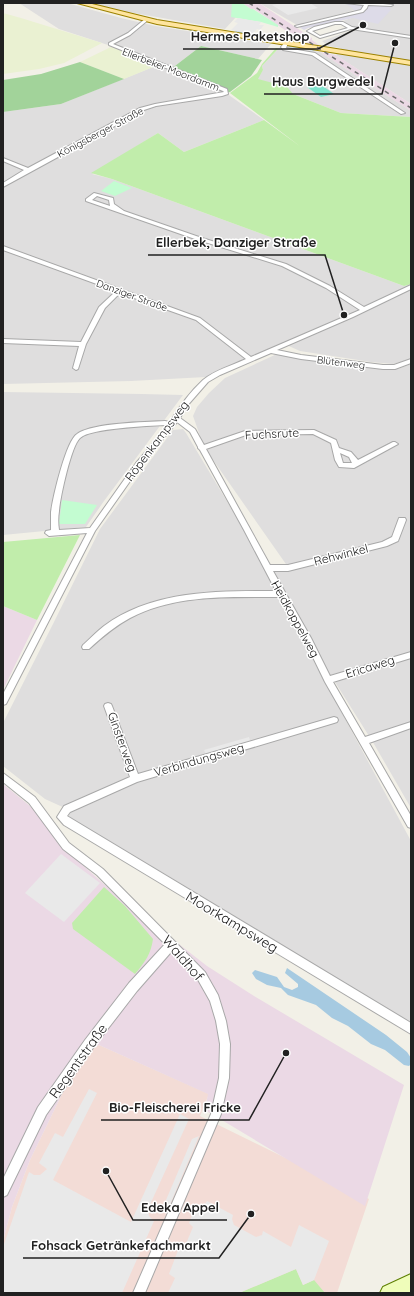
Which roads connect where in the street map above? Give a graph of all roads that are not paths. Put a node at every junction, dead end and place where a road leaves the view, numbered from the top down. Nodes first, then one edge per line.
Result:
1 (80, 3) edge
2 (347, 4) edge
3 (366, 4) edge
4 (391, 5) dead end
5 (146, 20) junction
6 (318, 21) junction
7 (322, 24) dead end
8 (297, 26) dead end
9 (351, 28) junction
10 (411, 37) edge
11 (286, 43) junction
12 (411, 62) edge
13 (226, 91) joint
14 (404, 113) dead end
15 (3, 159) edge
16 (28, 170) junction
17 (3, 185) edge
18 (124, 212) junction
19 (3, 248) edge
20 (411, 287) edge
21 (119, 291) junction
22 (363, 309) junction
23 (3, 340) edge
24 (83, 344) junction
25 (271, 351) junction
26 (251, 360) junction
27 (411, 361) edge
28 (76, 368) dead end
29 (174, 421) junction
30 (395, 444) dead end
31 (201, 448) junction
32 (337, 450) junction
33 (356, 464) junction
34 (402, 520) dead end
35 (92, 530) junction
36 (267, 568) junction
37 (281, 594) junction
38 (86, 647) dead end
39 (411, 654) edge
40 (328, 680) junction
41 (3, 702) edge
42 (108, 706) dead end
43 (334, 720) dead end
44 (411, 725) edge
45 (364, 741) junction
46 (3, 777) edge
47 (135, 778) junction
48 (67, 809) joint
49 (411, 824) edge
50 (172, 944) junction
51 (411, 1029) edge
52 (3, 1191) edge
53 (411, 1283) edge
54 (139, 1293) edge
55 (389, 1293) edge

1 - 5 main road
2 - 3 street
3 - 4 street
3 - 6 street
5 - 11 main road
5 - 13 street, Ellerbeker Moordamm
6 - 7 street
6 - 8 street
9 - 9 street
9 - 10 street
11 - 12 main road
11 - 14 street
13 - 16 street, Königsberger Straße
15 - 16 street
16 - 17 street, Königsberger Straße
18 - 18 street
18 - 22 street
19 - 21 street, Danziger Straße
20 - 22 street, Röpenkampsweg
21 - 24 street
21 - 26 street, Danziger Straße
22 - 25 street, Röpenkampsweg
23 - 24 street
24 - 28 street
25 - 26 street, Röpenkampsweg
25 - 27 street, Blütenweg
26 - 29 street, Röpenkampsweg
29 - 31 street, Heidkoppelweg
29 - 35 street, Röpenkampsweg
29 - 35 street
30 - 33 street
31 - 32 street, Fuchsrute
31 - 36 street, Heidkoppelweg
32 - 33 street, Fuchsrute
32 - 33 street, Fuchsrute
34 - 36 street, Rehwinkel
35 - 41 street, Röpenkampsweg
36 - 37 street, Heidkoppelweg
37 - 38 street
37 - 40 street, Heidkoppelweg
39 - 40 street, Ericaweg
40 - 45 street, Heidkoppelweg
42 - 47 street, Ginsterweg
43 - 47 street, Verbindungsweg
44 - 45 street
45 - 49 street, Heidkoppelweg
46 - 50 street, Waldhof
47 - 48 street, Verbindungsweg
48 - 51 street, Moorkampsweg
50 - 52 street, Regentstraße
50 - 54 street, Waldhof
53 - 55 main road

